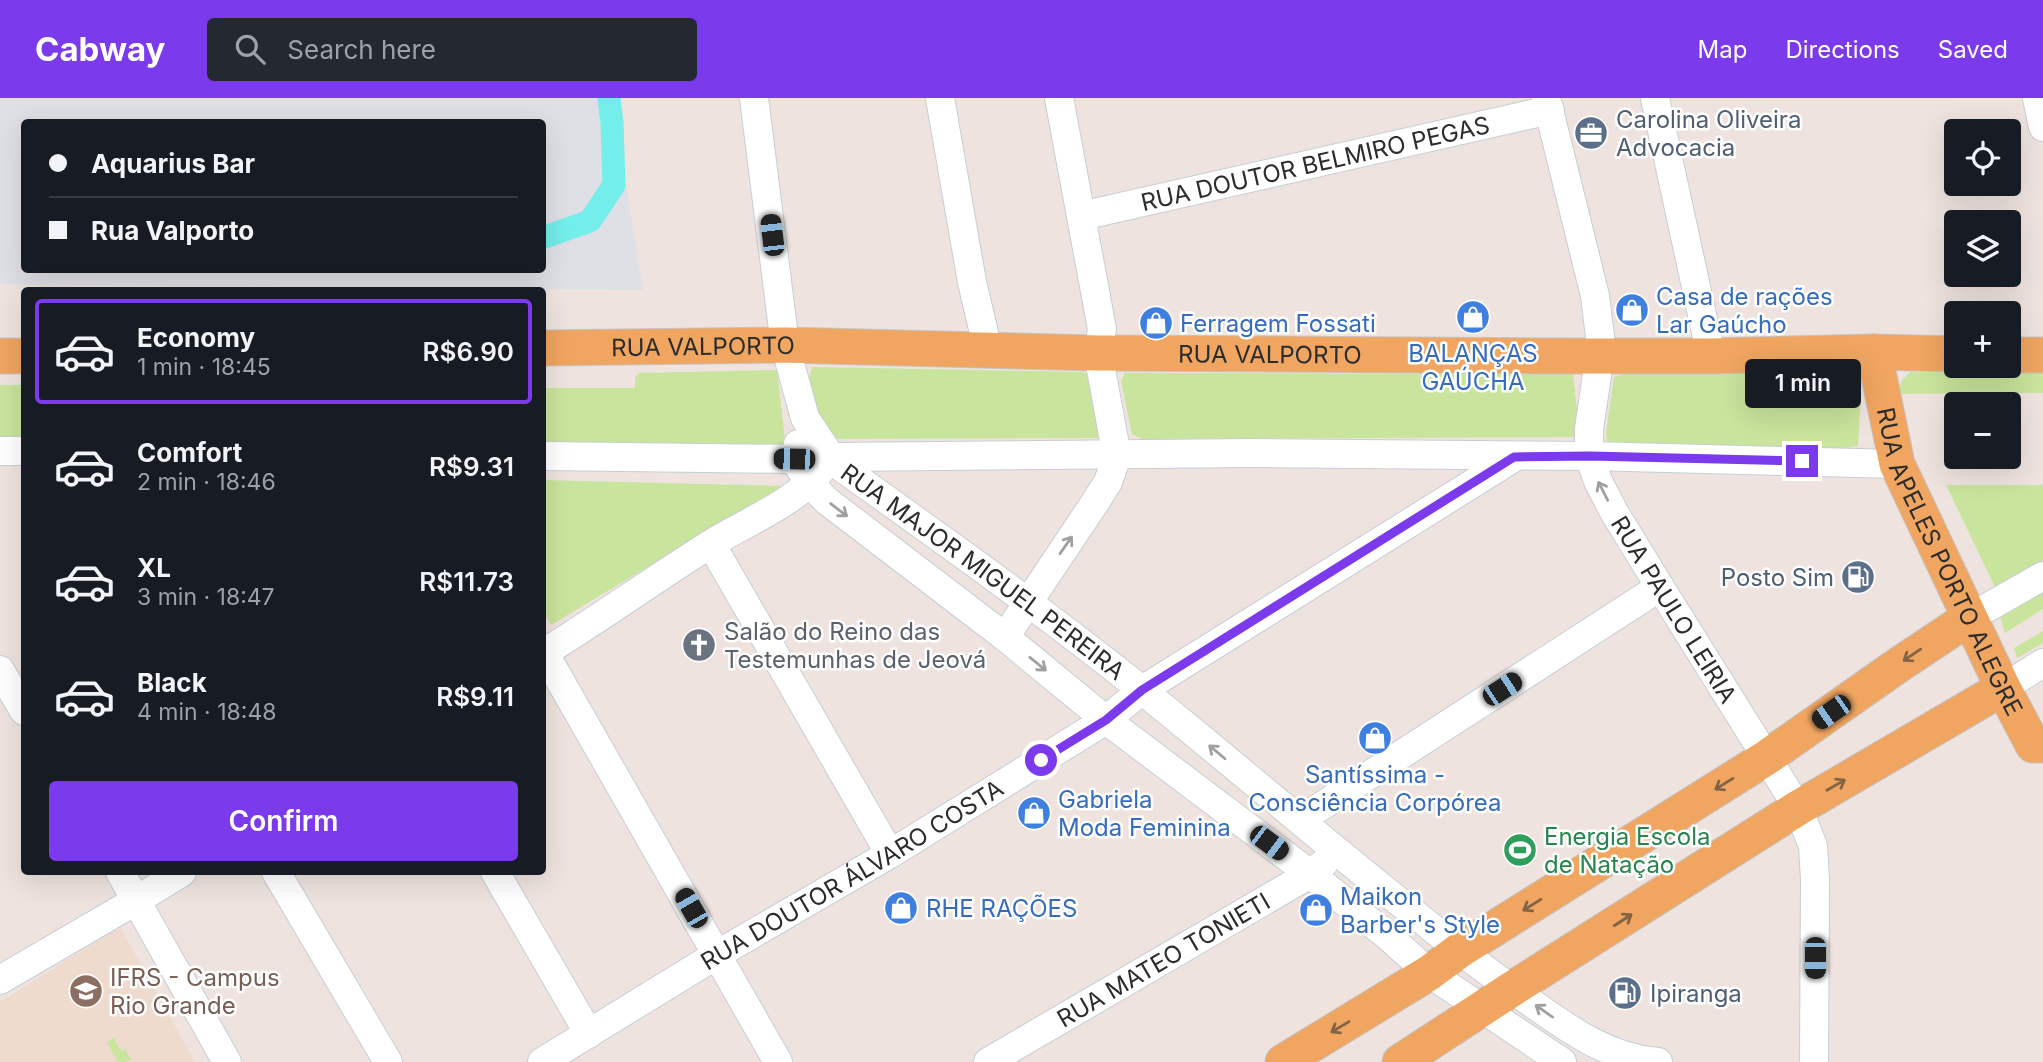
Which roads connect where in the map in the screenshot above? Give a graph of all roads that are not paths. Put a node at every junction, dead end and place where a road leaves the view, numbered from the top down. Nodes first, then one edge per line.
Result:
1 (754, 98) edge
2 (940, 98) edge
3 (1059, 98) edge
4 (1655, 98) edge
5 (2037, 98) edge
6 (1548, 104) edge
7 (2043, 127) edge
8 (1081, 216) junction
9 (785, 345) junction
10 (546, 348) edge
11 (988, 350) junction
12 (1874, 352) junction
13 (1098, 353) junction
14 (1944, 354) edge
15 (1600, 355) junction
16 (2021, 355) edge
17 (2043, 355) edge
18 (0, 356) edge
19 (21, 356) edge
20 (1711, 356) junction
21 (805, 418) junction
22 (0, 451) edge
23 (21, 451) edge
24 (546, 456) edge
25 (1117, 456) junction
26 (1590, 456) junction
27 (831, 457) junction
28 (1514, 457) junction
29 (794, 459) junction
30 (1897, 464) junction
31 (810, 484) junction
32 (710, 544) junction
33 (2043, 576) edge
34 (1660, 587) junction
35 (1027, 601) junction
36 (1969, 618) junction
37 (1005, 636) junction
38 (546, 650) edge
39 (546, 657) edge
40 (2043, 663) edge
41 (0, 670) edge
42 (2003, 688) junction
43 (1142, 690) junction
44 (21, 706) edge
45 (1106, 720) junction
46 (2040, 751) edge
47 (1766, 758) junction
48 (1798, 808) junction
49 (1300, 820) junction
50 (1337, 853) junction
51 (890, 855) junction
52 (1310, 874) junction
53 (122, 875) edge
54 (177, 875) edge
55 (277, 875) edge
56 (497, 875) edge
57 (137, 900) junction
58 (1460, 950) junction
59 (718, 954) junction
60 (1429, 973) junction
61 (0, 980) edge
62 (1498, 998) junction
63 (589, 1034) junction
64 (1599, 1055) edge
65 (227, 1062) edge
66 (388, 1062) edge
67 (542, 1062) edge
68 (778, 1062) edge
69 (988, 1062) edge
70 (1283, 1062) edge
71 (1400, 1062) edge
72 (1562, 1062) edge
73 (1658, 1062) edge
74 (1814, 1062) edge

1 - 9 street
2 - 11 street
3 - 8 street
4 - 20 street
5 - 7 street
6 - 8 street, RUA DOUTOR BELMIRO PEGAS
6 - 15 street
8 - 13 street
9 - 10 main road, RUA VALPORTO
9 - 11 main road, RUA VALPORTO
9 - 21 street
11 - 13 main road, RUA VALPORTO
12 - 14 main road, RUA VALPORTO
12 - 20 main road, RUA VALPORTO
12 - 30 main road, RUA APELES PORTO ALEGRE
13 - 15 main road, RUA VALPORTO
13 - 25 street
15 - 20 main road, RUA VALPORTO
15 - 26 street
16 - 17 main road
18 - 19 main road
21 - 27 street, RUA MAJOR MIGUEL PEREIRA
21 - 29 street
22 - 23 street
24 - 29 street
25 - 27 street
25 - 28 street
35 -> 25 street
26 - 28 street
26 - 30 street
34 -> 26 street, RUA PAULO LEIRIA
27 - 29 street
27 - 31 street
27 - 35 street, RUA MAJOR MIGUEL PEREIRA
28 - 43 street, RUA DOUTOR ÁLVARO COSTA
29 - 31 street, RUA MAJOR MIGUEL PEREIRA
30 - 36 main road, RUA APELES PORTO ALEGRE
31 - 32 street
31 -> 37 street, RUA MAJOR MIGUEL PEREIRA
32 - 38 street
32 - 51 street
33 - 36 street
34 - 47 street, RUA PAULO LEIRIA
34 - 49 street
35 - 37 street
35 - 43 street, RUA MAJOR MIGUEL PEREIRA
36 - 42 main road, RUA APELES PORTO ALEGRE
36 -> 47 main road
37 -> 45 street, RUA MAJOR MIGUEL PEREIRA
39 - 59 street
40 - 42 street
41 - 44 street
42 - 46 main road, RUA APELES PORTO ALEGRE
48 -> 42 main road
43 - 45 street, RUA DOUTOR ÁLVARO COSTA
49 -> 43 street, RUA MAJOR MIGUEL PEREIRA
45 - 51 street, RUA DOUTOR ÁLVARO COSTA
45 - 52 street, RUA MAJOR MIGUEL PEREIRA
47 - 48 street, RUA PAULO LEIRIA
47 -> 58 main road
62 -> 48 main road
48 - 74 street, RUA PAULO LEIRIA
49 - 50 street, RUA MAJOR MIGUEL PEREIRA
50 - 52 street, RUA MATEO TONIETI
50 - 58 street, RUA MAJOR MIGUEL PEREIRA
51 - 59 street, RUA DOUTOR ÁLVARO COSTA
52 - 60 street, RUA MAJOR MIGUEL PEREIRA
52 - 69 street, RUA MATEO TONIETI
53 - 57 street
54 - 57 street
55 - 66 street
56 - 63 street
57 - 61 street
57 - 65 street
58 - 60 main road
58 - 62 street, RUA MAJOR MIGUEL PEREIRA
59 - 63 street, RUA DOUTOR ÁLVARO COSTA
59 - 68 street
60 - 62 street, RUA MAJOR MIGUEL PEREIRA
60 -> 70 main road
64 -> 62 street
62 - 71 main road
62 - 72 street
63 - 67 street, RUA DOUTOR ÁLVARO COSTA
64 - 73 street

